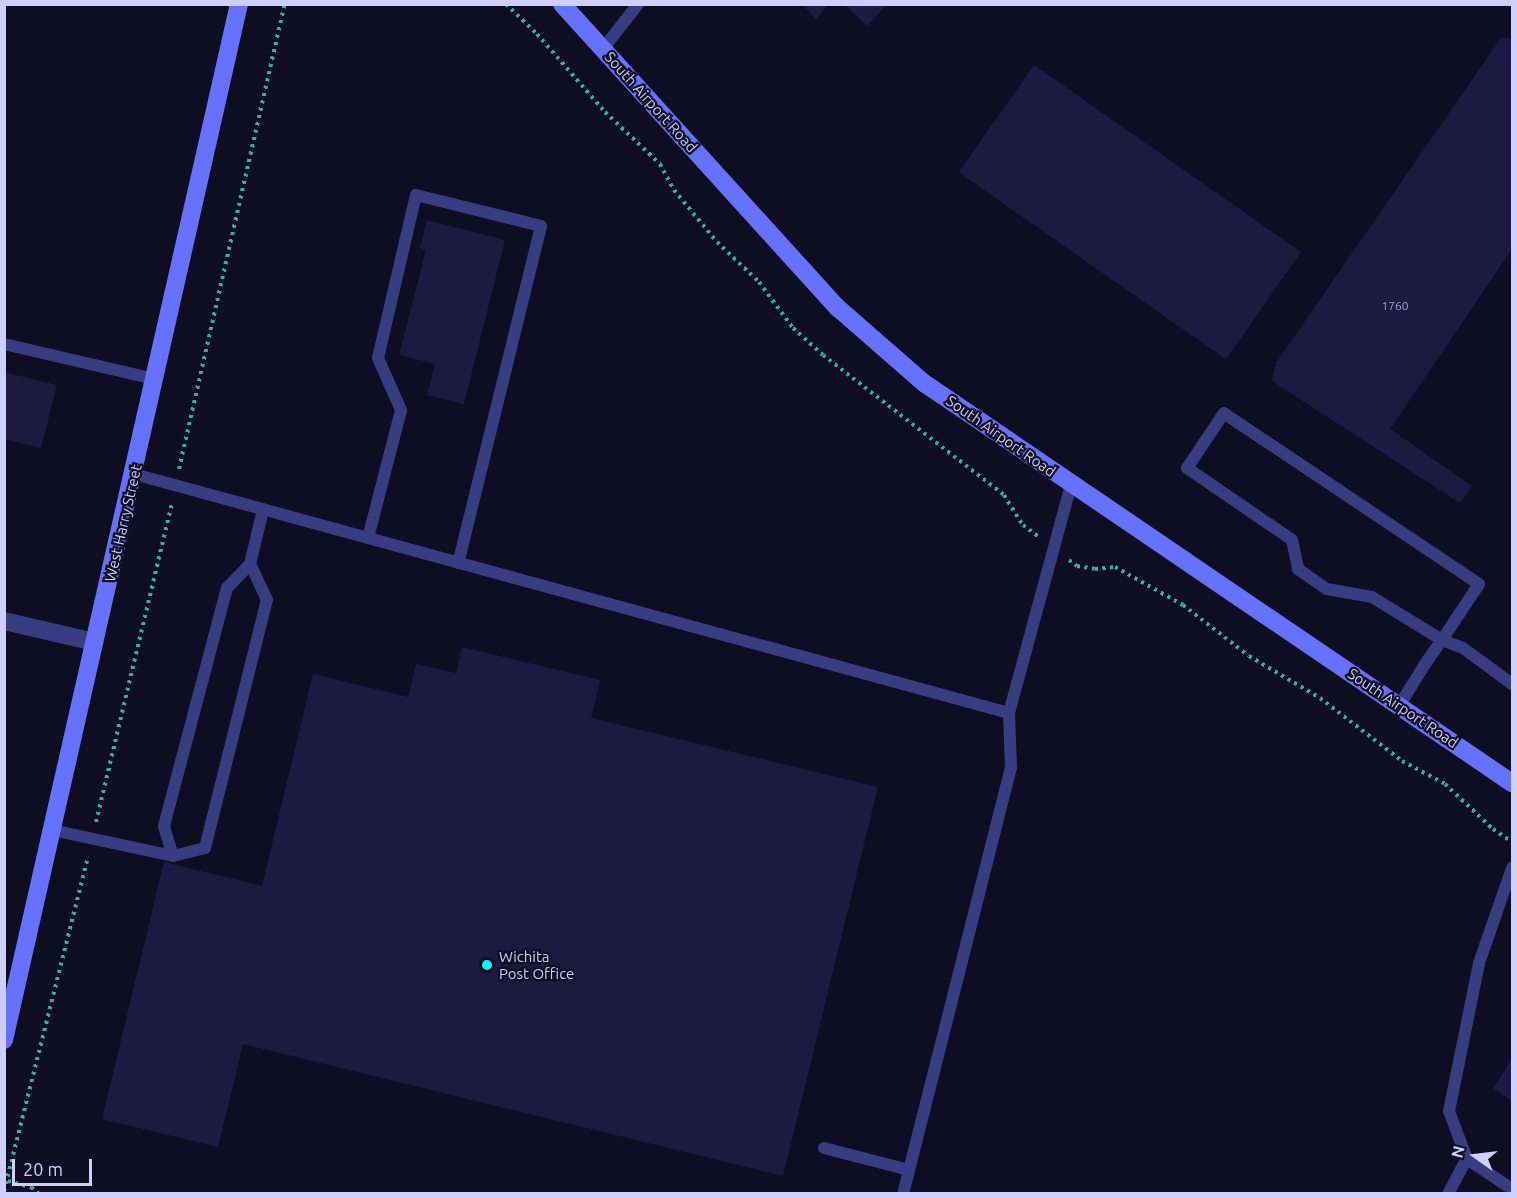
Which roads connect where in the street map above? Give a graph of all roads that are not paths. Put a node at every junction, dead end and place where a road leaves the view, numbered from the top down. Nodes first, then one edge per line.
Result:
1 (239, 4) edge
2 (562, 4) edge
3 (638, 4) edge
4 (603, 49) junction
5 (4, 344) edge
6 (155, 379) junction
7 (134, 474) junction
8 (1071, 485) junction
9 (263, 510) junction
10 (368, 538) junction
11 (458, 563) junction
12 (250, 564) junction
13 (4, 621) edge
14 (1442, 640) junction
15 (95, 642) junction
16 (1512, 684) edge
17 (1399, 706) junction
18 (1009, 712) junction
19 (1512, 783) edge
20 (52, 830) junction
21 (173, 856) junction
22 (1512, 868) edge
23 (1508, 892) edge
24 (4, 1040) edge
25 (824, 1148) dead end
26 (1467, 1160) junction
27 (909, 1170) junction
28 (1512, 1189) edge
29 (903, 1194) edge
30 (1448, 1194) edge

1 - 6 street, West Harry Street
2 - 4 street, South Airport Road
3 - 4 lane
4 - 8 street, South Airport Road
5 - 6 lane
6 - 7 street, West Harry Street
7 - 9 lane
7 - 15 street, West Harry Street
8 - 17 street, South Airport Road
8 - 18 lane
9 - 10 lane
9 - 12 lane
10 - 11 lane
10 - 11 lane
11 - 18 lane
12 - 21 lane
12 - 21 lane
13 - 15 street
14 - 14 lane
14 - 16 lane
14 - 17 lane
15 - 20 street, West Harry Street
17 - 19 street, South Airport Road
18 - 27 lane
20 - 21 lane
20 - 24 street, West Harry Street
22 - 23 lane
23 - 26 lane
25 - 27 lane
26 - 28 lane
26 - 30 lane
27 - 29 lane

